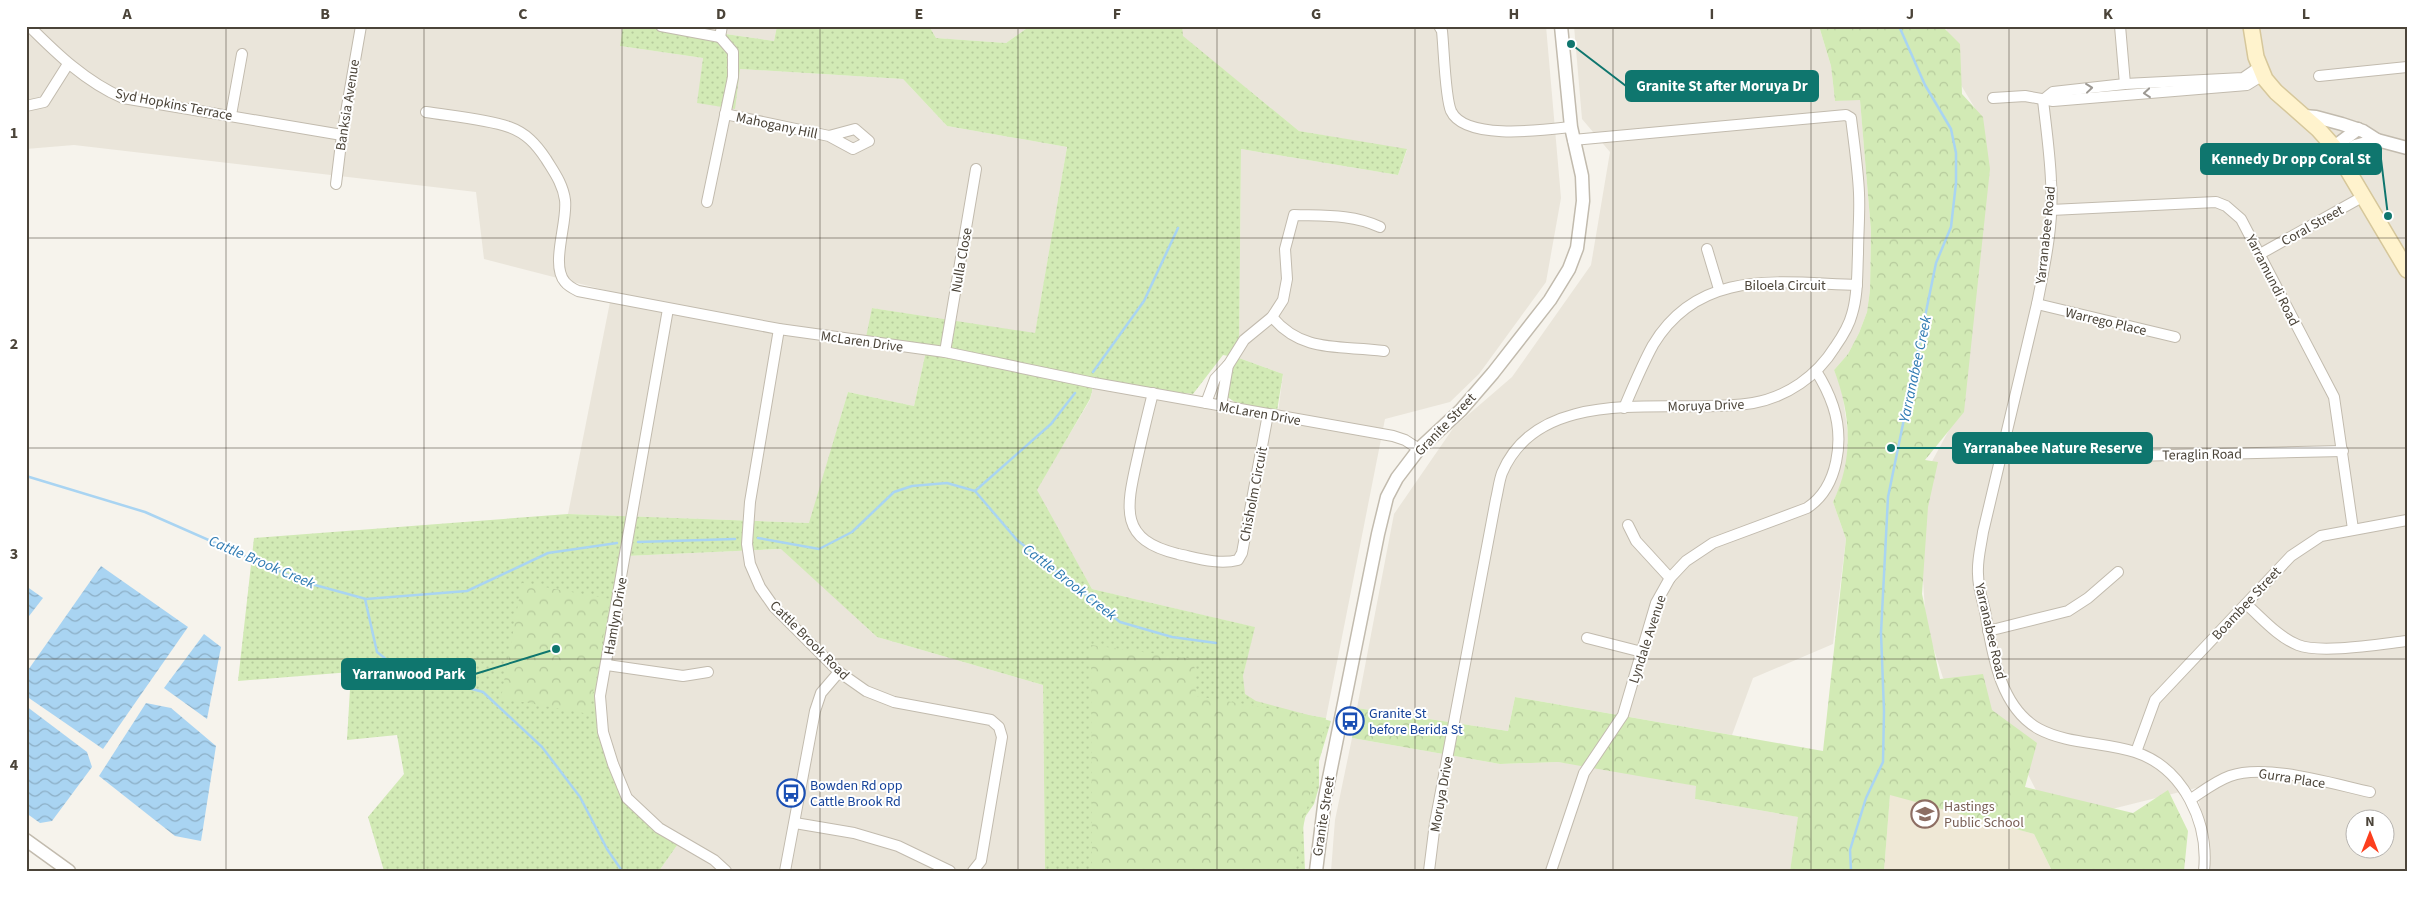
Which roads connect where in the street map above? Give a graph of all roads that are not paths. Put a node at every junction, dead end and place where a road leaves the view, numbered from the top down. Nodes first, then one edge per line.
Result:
1 (29, 26) edge
2 (361, 26) edge
3 (661, 26) edge
4 (722, 26) edge
5 (1439, 26) edge
6 (1561, 26) edge
7 (2120, 26) edge
8 (2251, 26) edge
9 (720, 37) junction
10 (242, 54) dead end
11 (68, 64) junction
12 (2407, 67) edge
13 (2261, 71) junction
14 (2319, 76) dead end
15 (2125, 84) junction
16 (1993, 98) dead end
17 (2043, 100) junction
18 (26, 106) edge
19 (426, 112) dead end
20 (1569, 112) junction
21 (725, 114) junction
22 (231, 115) junction
23 (2304, 116) junction
24 (1571, 127) junction
25 (1553, 129) junction
26 (2358, 129) junction
27 (342, 135) junction
28 (829, 136) dead end
29 (1573, 140) junction
30 (2378, 140) junction
31 (2334, 147) junction
32 (2407, 148) edge
33 (2343, 160) junction
34 (976, 169) dead end
35 (336, 184) dead end
36 (2364, 196) junction
37 (707, 202) dead end
38 (2050, 210) junction
39 (1380, 228) dead end
40 (1708, 249) dead end
41 (2260, 254) junction
42 (2407, 270) edge
43 (1857, 286) junction
44 (1719, 290) junction
45 (2036, 304) junction
46 (668, 309) junction
47 (1272, 318) junction
48 (779, 329) junction
49 (2175, 337) dead end
50 (1384, 351) dead end
51 (945, 352) junction
52 (1228, 364) junction
53 (1816, 371) junction
54 (1153, 393) junction
55 (1206, 403) junction
56 (1220, 406) junction
57 (1624, 408) junction
58 (1268, 414) junction
59 (1419, 449) junction
60 (2343, 451) junction
61 (2001, 454) junction
62 (2407, 520) edge
63 (1628, 525) dead end
64 (2354, 529) junction
65 (2118, 572) dead end
66 (1670, 578) junction
67 (2246, 604) junction
68 (1988, 631) junction
69 (1587, 638) dead end
70 (2407, 641) edge
71 (1642, 652) junction
72 (607, 665) junction
73 (708, 672) dead end
74 (839, 672) junction
75 (2136, 752) junction
76 (2370, 792) dead end
77 (2191, 799) junction
78 (795, 823) junction
79 (26, 840) edge
80 (69, 871) edge
81 (726, 871) edge
82 (785, 871) edge
83 (950, 871) edge
84 (973, 871) edge
85 (1316, 871) edge
86 (1429, 871) edge
87 (1551, 871) edge
88 (2204, 871) edge

1 - 11 street, Syd Hopkins Terrace
2 - 27 street, Banksia Avenue
3 - 9 street
4 - 9 street
5 - 25 street
6 - 20 street, Granite Street
7 - 15 street
8 - 13 main road
9 - 21 street, Mahogany Hill
10 - 22 street
11 - 18 street
11 - 22 street, Syd Hopkins Terrace
12 - 14 street
13 - 15 street
13 -> 17 street
13 - 23 main road
17 -> 15 street
16 - 17 street
17 - 38 street, Yarranabee Road
19 - 46 street, McLaren Drive
20 - 24 street, Granite Street
20 - 25 street
21 - 28 street, Mahogany Hill
21 - 37 street, Mahogany Hill
22 - 27 street, Syd Hopkins Terrace
23 - 26 street
23 - 31 main road
24 - 25 street
24 - 29 street, Granite Street
26 - 30 street
26 - 31 street
27 - 35 street, Banksia Avenue
29 - 43 street, Moruya Drive
29 - 59 street, Granite Street
30 - 32 street
30 - 33 street
31 - 33 main road
33 - 36 main road
34 - 51 street, Nulla Close
36 - 41 street, Coral Street
36 - 42 main road
38 - 41 street, Yarramundi Road
38 - 45 street, Yarranabee Road
39 - 47 street
40 - 44 street
41 - 60 street, Yarramundi Road
43 - 44 street, Biloela Circuit
43 - 53 street, Moruya Drive
44 - 57 street, Biloela Circuit
45 - 49 street, Warrego Place
45 - 61 street, Yarranabee Road
46 - 48 street, McLaren Drive
46 - 72 street, Hamlyn Drive
47 - 50 street
47 - 52 street
48 - 51 street, McLaren Drive
48 - 74 street, Cattle Brook Road
51 - 54 street, McLaren Drive
52 - 55 street
52 - 56 street
53 - 57 street, Moruya Drive
53 - 66 street, Lyndale Avenue
54 - 55 street, McLaren Drive
54 - 58 street, Chisholm Circuit
55 - 56 street, McLaren Drive
56 - 58 street, McLaren Drive
57 - 86 street, Moruya Drive
58 - 59 street, McLaren Drive
59 - 85 street, Granite Street
60 - 61 street, Teraglin Road
60 - 64 street, Yarramundi Road
61 - 68 street, Yarranabee Road
62 - 64 street, Boambee Street
63 - 66 street
64 - 67 street, Boambee Street
65 - 68 street
66 - 71 street, Lyndale Avenue
67 - 70 street
67 - 75 street, Boambee Street
68 - 75 street, Yarranabee Road
69 - 71 street
71 - 87 street, Lyndale Avenue
72 - 73 street
72 - 81 street, Hamlyn Drive
74 - 78 street
74 - 84 street, Cattle Brook Road
75 - 77 street, Yarranabee Road
76 - 77 street, Gurra Place
77 - 88 street, Yarranabee Road
78 - 82 street
78 - 83 street
79 - 80 street

